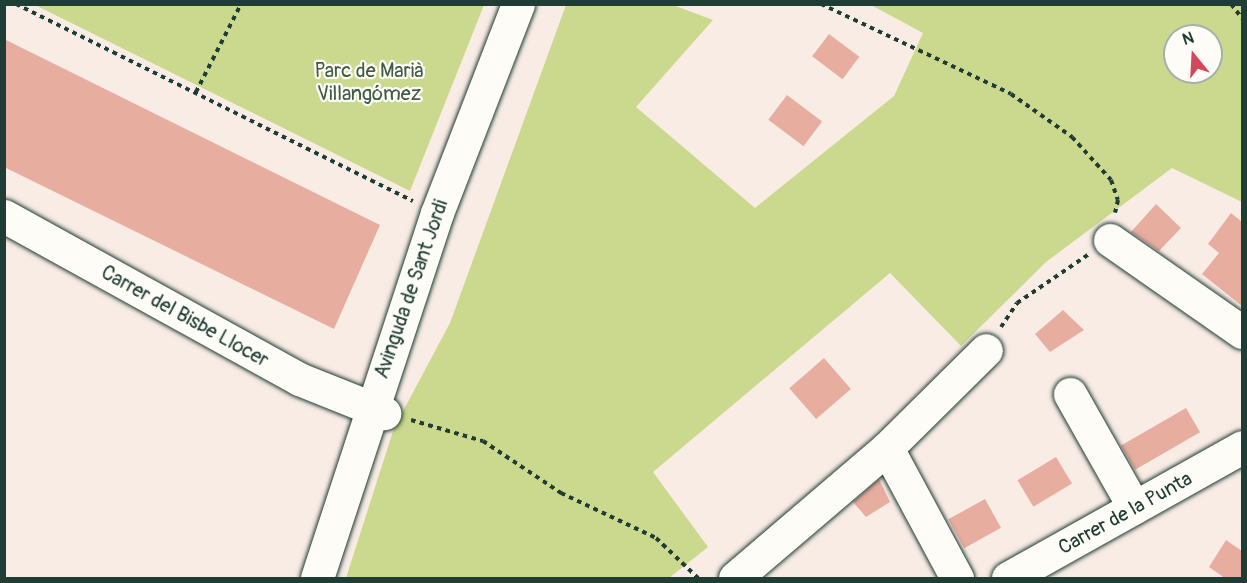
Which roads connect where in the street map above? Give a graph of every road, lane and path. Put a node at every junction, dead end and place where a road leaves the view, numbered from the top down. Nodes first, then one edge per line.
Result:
1 (16, 4) edge
2 (241, 4) edge
3 (518, 4) edge
4 (821, 4) edge
5 (1231, 4) edge
6 (1242, 18) edge
7 (196, 92) junction
8 (437, 213) junction
9 (4, 216) edge
10 (1110, 240) junction
11 (1242, 332) edge
12 (986, 351) joint
13 (1070, 394) dead end
14 (377, 411) junction
15 (1242, 447) edge
16 (887, 448) junction
17 (1134, 507) junction
18 (317, 579) edge
19 (698, 579) edge
20 (735, 579) edge
21 (957, 579) edge
22 (1008, 579) edge

1 - 7 path
2 - 7 path
3 - 8 street, Avinguda de Sant Jordi
4 - 10 path
5 - 6 path
7 - 8 path
8 - 14 street, Avinguda de Sant Jordi
9 - 14 street, Carrer del Bisbe Llocer
10 - 11 street
10 - 12 path
12 - 16 street
13 - 17 street
14 - 18 street, Avinguda de Sant Jordi
14 - 19 path
15 - 17 street, Carrer de la Punta
16 - 20 street
16 - 21 street
17 - 22 street, Carrer de la Punta

